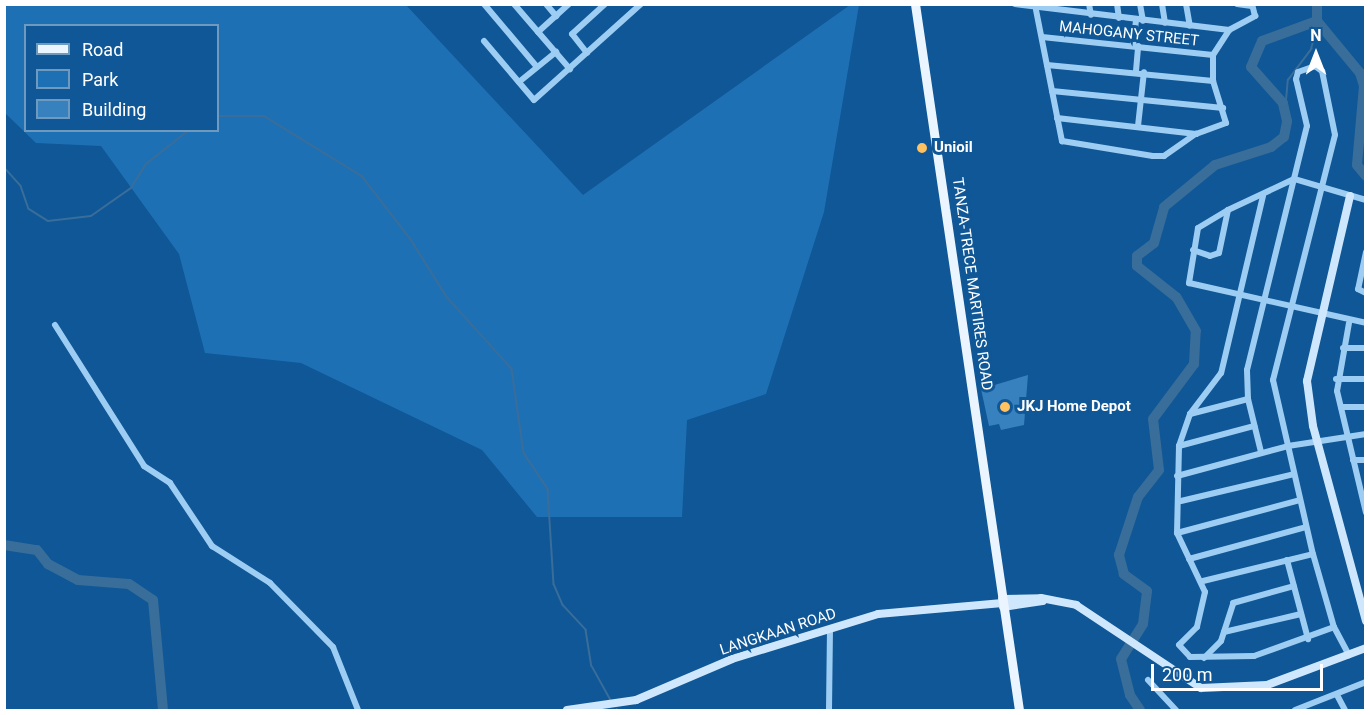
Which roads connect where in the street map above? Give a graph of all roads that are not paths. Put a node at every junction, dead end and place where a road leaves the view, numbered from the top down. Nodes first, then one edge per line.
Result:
1 (484, 4) edge
2 (514, 4) edge
3 (546, 4) edge
4 (569, 4) edge
5 (605, 4) edge
6 (642, 4) edge
7 (915, 4) edge
8 (1015, 4) edge
9 (1063, 4) edge
10 (1089, 4) edge
11 (1117, 4) edge
12 (1140, 4) edge
13 (1162, 4) edge
14 (1186, 4) edge
15 (1237, 4) edge
16 (1252, 5) edge
17 (1036, 10) junction
18 (1064, 13) junction
19 (1091, 15) junction
20 (556, 16) junction
21 (1119, 18) junction
22 (1139, 20) junction
23 (1165, 23) junction
24 (1190, 26) junction
25 (1229, 30) junction
26 (538, 32) junction
27 (1042, 37) junction
28 (484, 41) dead end
29 (1135, 46) junction
30 (556, 52) junction
31 (587, 53) junction
32 (1213, 55) junction
33 (1047, 65) junction
34 (537, 67) junction
35 (570, 69) junction
36 (1136, 71) junction
37 (1144, 72) junction
38 (1213, 81) junction
39 (519, 82) junction
40 (1052, 91) junction
41 (1141, 99) junction
42 (1223, 108) junction
43 (1057, 118) junction
44 (1138, 126) junction
45 (1196, 134) junction
46 (1294, 179) junction
47 (1321, 189) junction
48 (1263, 196) junction
49 (1350, 196) junction
50 (1365, 200) edge
51 (1228, 210) junction
52 (1193, 250) junction
53 (1365, 252) edge
54 (1365, 293) edge
55 (1237, 296) junction
56 (1264, 302) junction
57 (1289, 308) junction
58 (1320, 316) junction
59 (1349, 323) junction
60 (1365, 323) edge
61 (54, 325) dead end
62 (1343, 348) junction
63 (1365, 348) edge
64 (1336, 379) junction
65 (1365, 379) edge
66 (1248, 399) junction
67 (1341, 407) junction
68 (1365, 407) edge
69 (1190, 414) junction
70 (1254, 426) junction
71 (1347, 434) junction
72 (1365, 434) edge
73 (1317, 441) junction
74 (1179, 446) junction
75 (1288, 446) junction
76 (1261, 452) junction
77 (1353, 460) junction
78 (1365, 460) edge
79 (1294, 474) junction
80 (1177, 476) junction
81 (1300, 500) junction
82 (1181, 501) junction
83 (1365, 513) edge
84 (1306, 527) junction
85 (1177, 533) junction
86 (1313, 554) junction
87 (1189, 560) junction
88 (1287, 560) junction
89 (1203, 581) junction
90 (1294, 586) junction
91 (1003, 603) junction
92 (1301, 614) junction
93 (1365, 618) edge
94 (1334, 627) junction
95 (830, 629) junction
96 (1224, 632) junction
97 (1308, 639) junction
98 (1365, 648) edge
99 (1349, 655) junction
100 (1204, 658) junction
101 (1148, 680) dead end
102 (1363, 683) edge
103 (1365, 693) edge
104 (1337, 695) junction
105 (1314, 708) edge
106 (358, 711) edge
107 (567, 711) edge
108 (829, 711) edge
109 (1019, 711) edge
110 (1176, 711) edge
111 (1295, 711) edge
112 (1345, 711) edge

1 - 34 street
2 - 26 street
3 - 20 street
4 - 20 street
5 - 31 street
6 - 31 street
7 - 91 main road, TANZA-TRECE MARTIRES ROAD
8 - 17 street
9 - 18 street
10 - 19 street
11 - 21 street
12 - 22 street
13 - 23 street
14 - 24 street
15 - 16 street
16 - 25 street
17 - 18 street
17 - 27 street
18 - 19 street
19 - 21 street
20 - 26 street
21 - 22 street
22 - 23 street
22 - 29 street
23 - 24 street
24 - 25 street
25 - 32 street
26 - 30 street
27 - 29 street, MAHOGANY STREET
27 - 33 street
28 - 39 street
29 - 32 street, MAHOGANY STREET
29 - 36 street
30 - 34 street
30 - 35 street
31 - 35 street
32 - 38 street
33 - 36 street
33 - 40 street
34 - 39 street
35 - 39 street
36 - 37 street
37 - 38 street
37 - 41 street
38 - 42 street
40 - 41 street
40 - 43 street
41 - 42 street
41 - 44 street
42 - 45 street
43 - 44 street
43 - 45 street
44 - 45 street
46 - 47 street
46 - 47 street
46 - 48 street
46 - 56 street
47 - 49 street
47 - 57 street
48 - 51 street
48 - 55 street
49 - 50 street
49 - 58 street
51 - 52 street
51 - 52 street
52 - 55 street
53 - 54 street
55 - 56 street
55 - 69 street
56 - 57 street
56 - 66 street
57 - 58 street
57 - 75 street
58 - 59 street
58 - 73 street
59 - 60 street
59 - 62 street
61 - 106 street
62 - 63 street
62 - 64 street
64 - 65 street
64 - 67 street
66 - 69 street
66 - 70 street
67 - 68 street
67 - 71 street
69 - 74 street
70 - 74 street
70 - 76 street
71 - 72 street
71 - 73 street
71 - 77 street
73 - 75 street
73 - 93 street
74 - 80 street
75 - 76 street
75 - 79 street
76 - 80 street
77 - 78 street
77 - 83 street
79 - 81 street
79 - 82 street
80 - 82 street
81 - 84 street
81 - 85 street
82 - 85 street
84 - 86 street
84 - 87 street
85 - 87 street
86 - 88 street
86 - 94 street
87 - 89 street
88 - 89 street
88 - 90 street
89 - 100 street
90 - 92 street
90 - 96 street
91 - 95 street, LANGKAAN ROAD
91 - 99 street, LANGKAAN ROAD
91 - 109 main road, TANZA-TRECE MARTIRES ROAD
92 - 96 street
92 - 97 street
94 - 97 street
94 - 99 street
95 - 107 street, LANGKAAN ROAD
95 - 108 street
96 - 100 street
97 - 100 street
98 - 99 street, LANGKAAN ROAD
101 - 110 street
102 - 103 street
102 - 104 street
104 - 105 street
104 - 112 street
105 - 111 street

